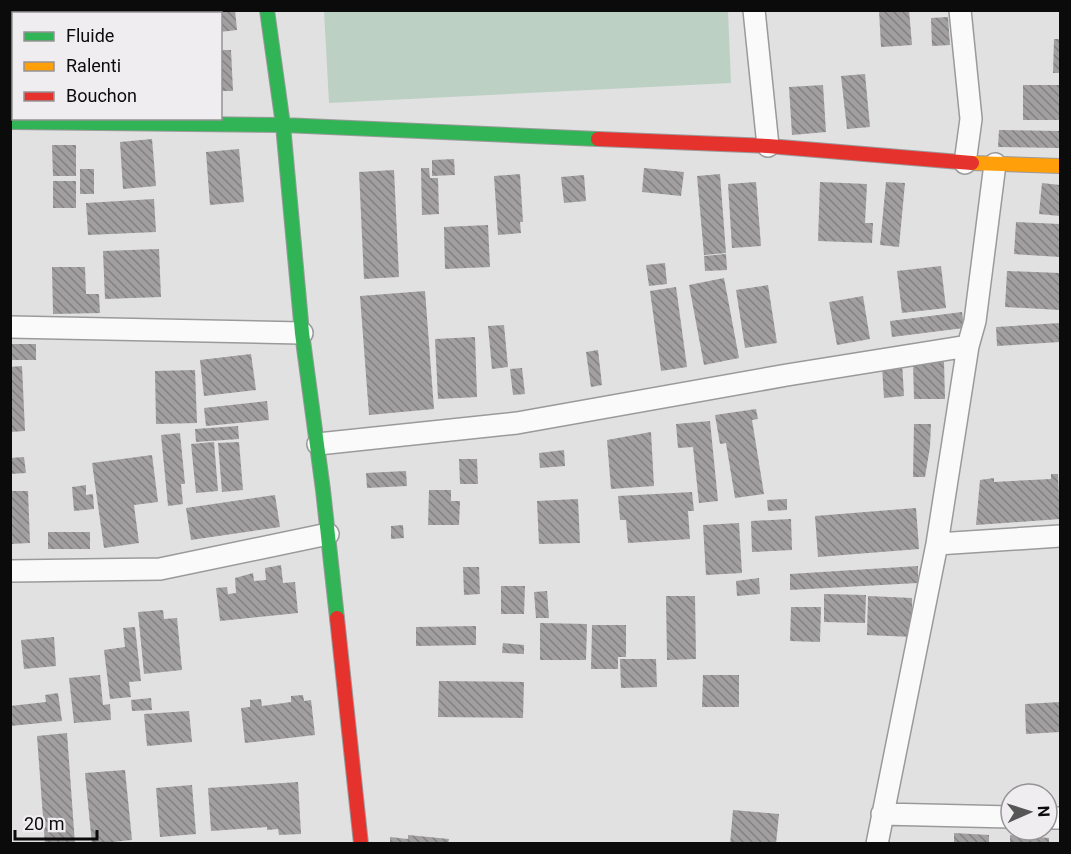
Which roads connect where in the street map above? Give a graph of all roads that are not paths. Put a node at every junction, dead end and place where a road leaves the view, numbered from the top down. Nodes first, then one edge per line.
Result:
1 (267, 10) edge
2 (754, 10) edge
3 (960, 10) edge
4 (10, 122) edge
5 (283, 125) junction
6 (768, 146) junction
7 (965, 163) junction
8 (995, 164) junction
9 (1060, 166) edge
10 (10, 327) edge
11 (302, 333) junction
12 (968, 346) junction
13 (318, 444) junction
14 (328, 534) junction
15 (1060, 536) edge
16 (938, 544) junction
17 (10, 570) edge
18 (882, 813) junction
19 (999, 817) edge
20 (361, 843) edge
21 (876, 843) edge

1 - 5 street
2 - 6 street
3 - 7 street
4 - 5 street
5 - 6 street
5 - 11 street
6 - 7 street
7 - 8 street
8 - 9 street
8 - 12 street
10 - 11 street
11 - 13 street
12 - 13 street
12 - 16 street
13 - 14 street
14 - 17 street
14 - 20 street
15 - 16 street
16 - 18 street
18 - 19 street
18 - 21 street

